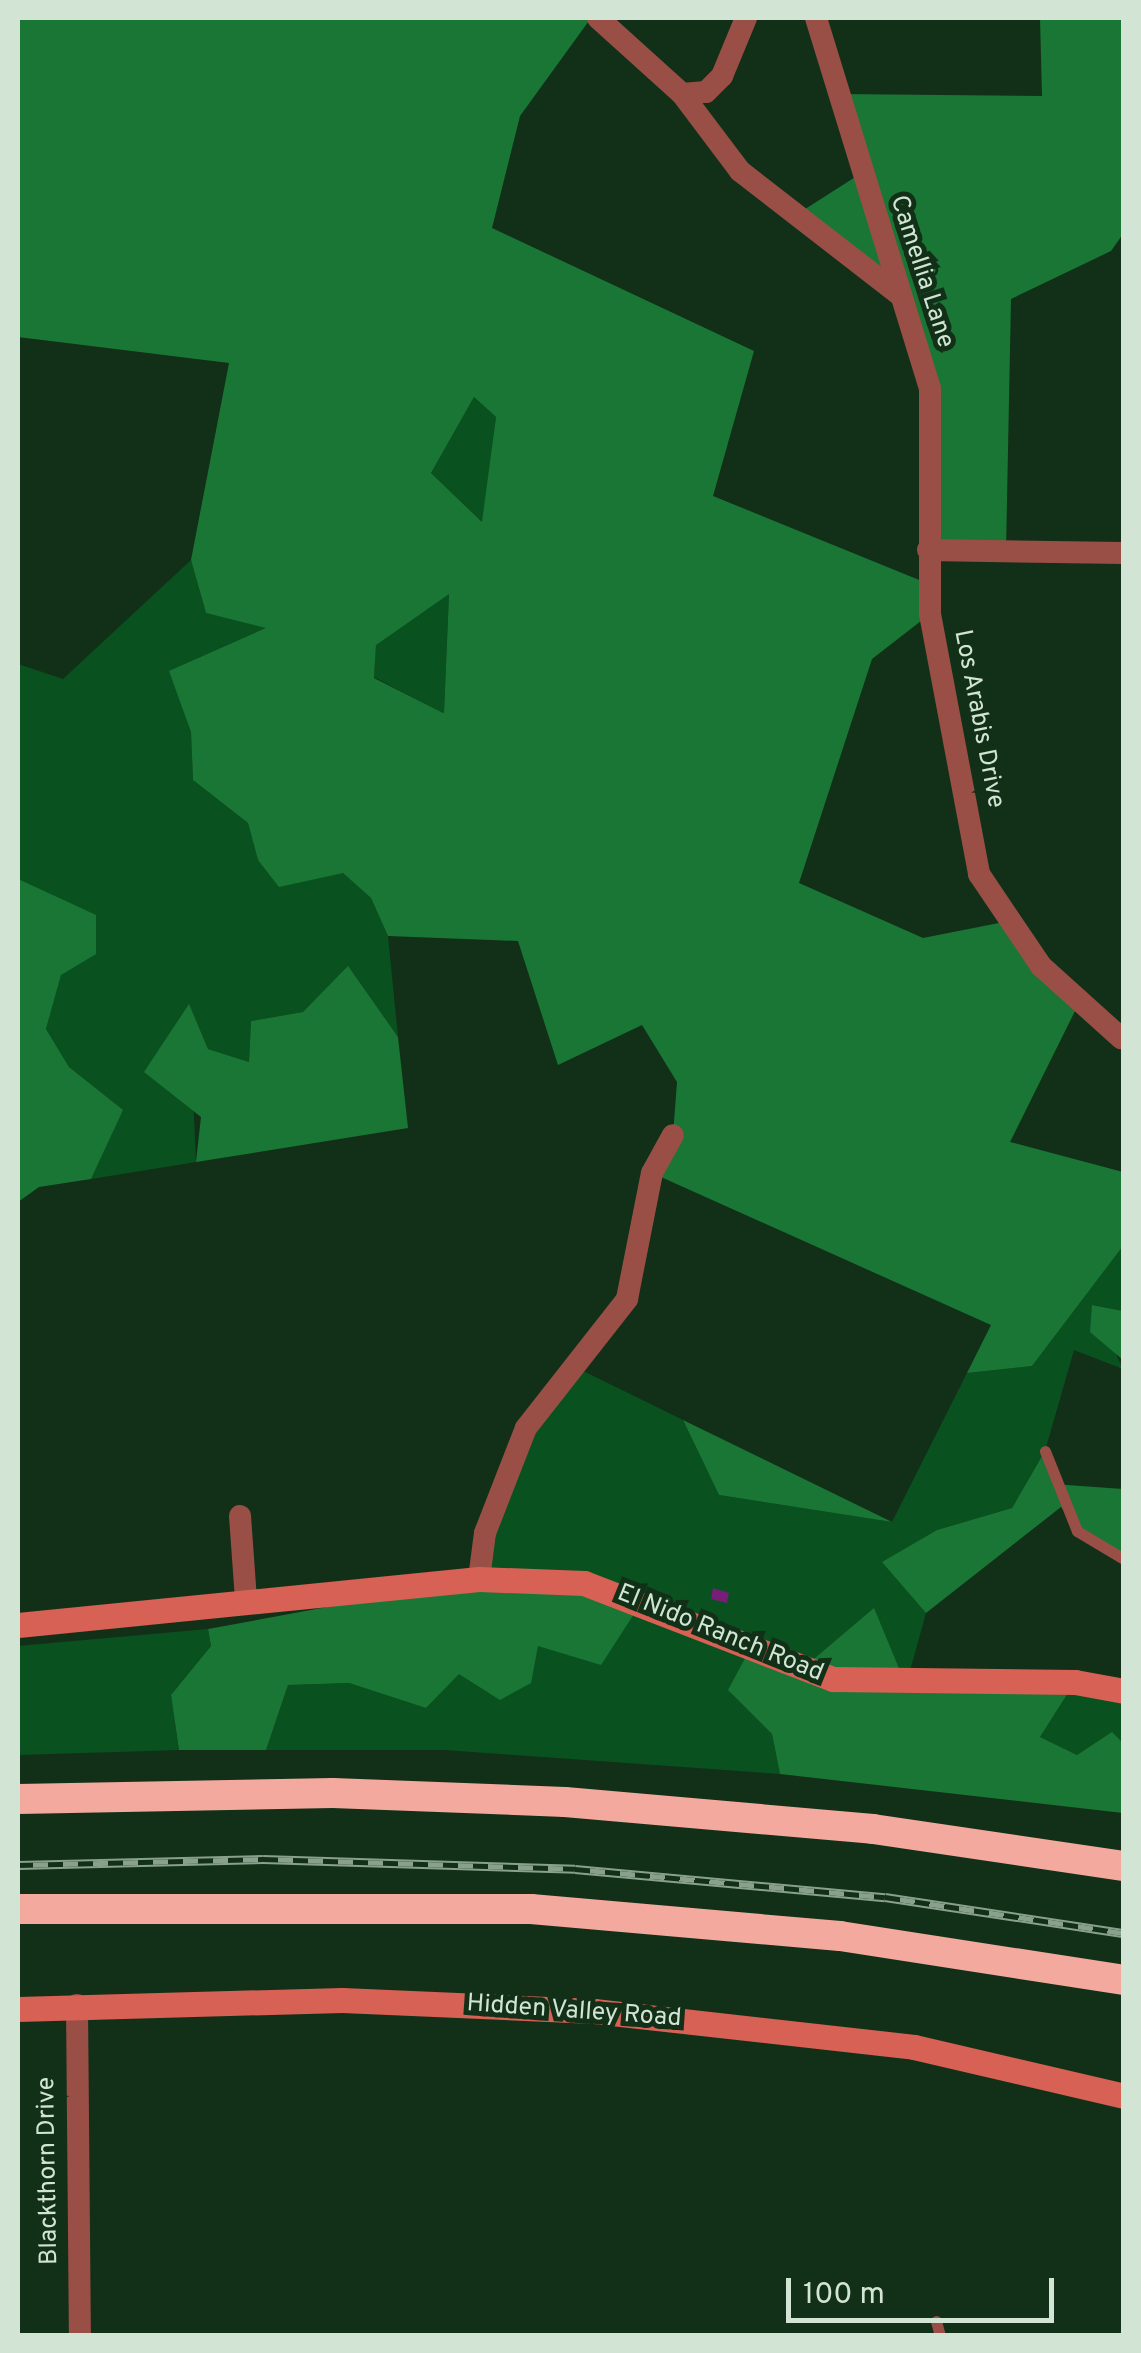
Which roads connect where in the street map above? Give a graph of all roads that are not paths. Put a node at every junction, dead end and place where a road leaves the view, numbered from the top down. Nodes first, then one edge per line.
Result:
1 (598, 18) edge
2 (746, 18) edge
3 (816, 18) edge
4 (682, 94) junction
5 (900, 295) junction
6 (928, 550) junction
7 (1124, 553) edge
8 (1120, 1038) dead end
9 (673, 1135) dead end
10 (1044, 1451) dead end
11 (240, 1516) dead end
12 (1124, 1559) edge
13 (479, 1579) junction
14 (246, 1600) junction
15 (18, 1625) edge
16 (1124, 1691) edge
17 (18, 1799) edge
18 (1124, 1866) edge
19 (18, 1910) edge
20 (1124, 1980) edge
21 (77, 2005) junction
22 (18, 2009) edge
23 (1124, 2096) edge
24 (936, 2321) dead end
25 (80, 2336) edge
26 (940, 2336) edge

1 - 4 street
2 - 4 street
3 - 5 street, Camellia Lane
4 - 5 street
5 - 6 street, Camellia Lane
6 - 7 street
6 - 8 street, Los Arabis Drive
9 - 13 street
10 - 12 lane
11 - 14 street
13 - 14 street, El Nido Ranch Road
13 - 16 street, El Nido Ranch Road
14 - 15 street, El Nido Ranch Road
17 - 18 highway
19 - 20 highway
21 - 22 street, Hidden Valley Road
21 - 23 street, Hidden Valley Road
21 - 25 street, Blackthorn Drive
24 - 26 lane

